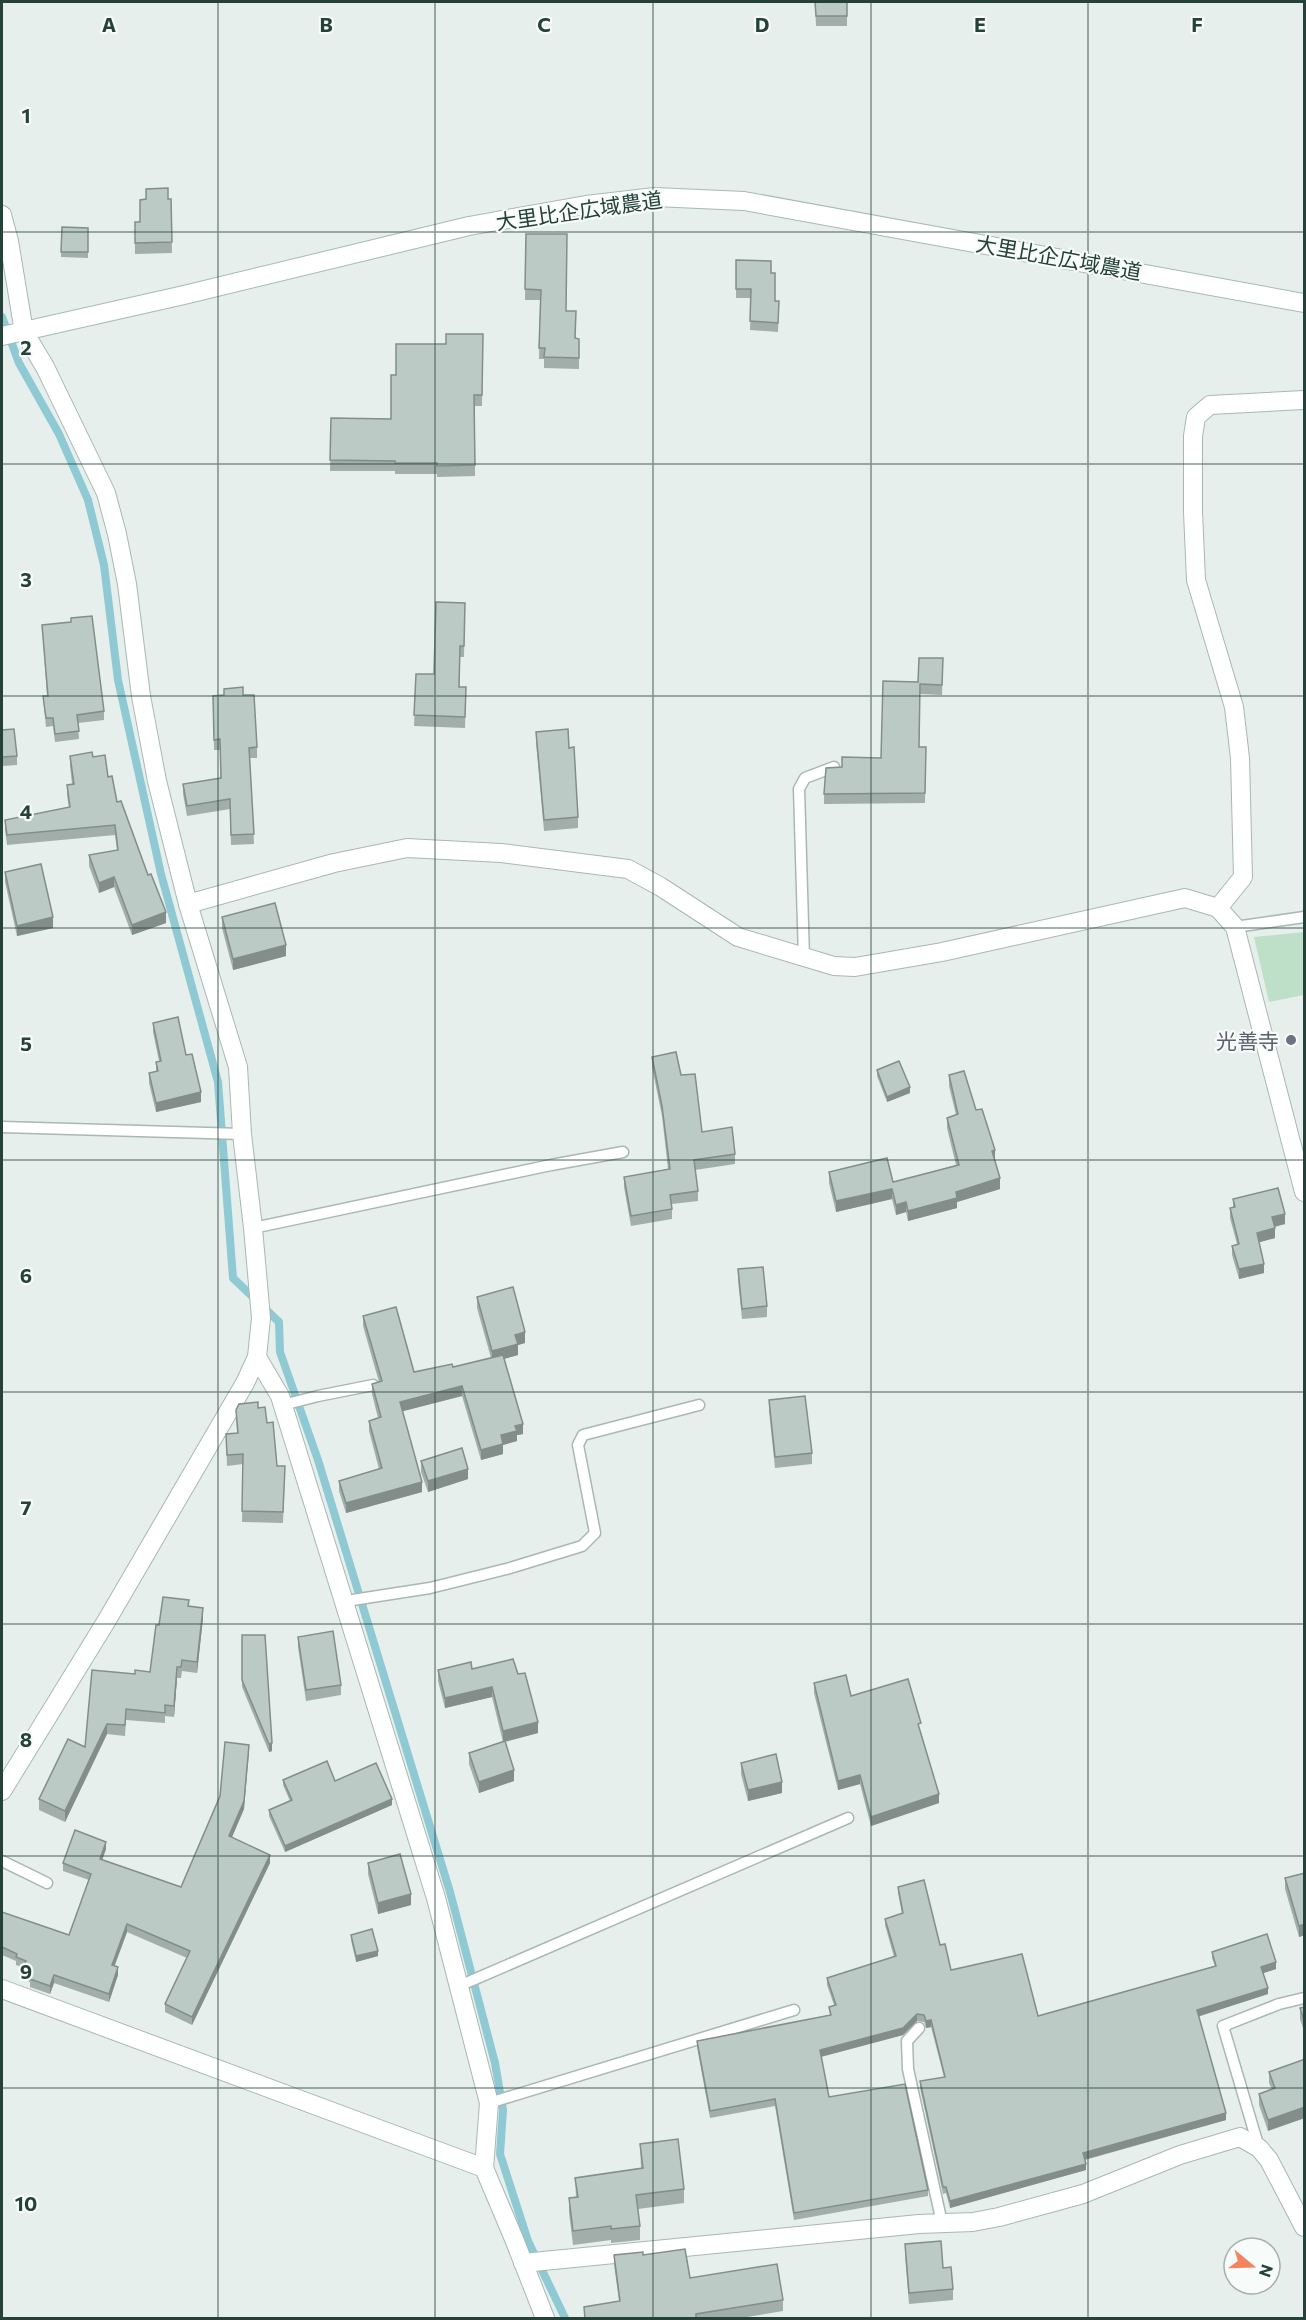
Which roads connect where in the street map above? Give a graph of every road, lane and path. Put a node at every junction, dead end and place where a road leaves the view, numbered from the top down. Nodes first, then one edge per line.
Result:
1 (2, 215) edge
2 (1305, 303) edge
3 (24, 332) junction
4 (2, 336) edge
5 (1305, 400) edge
6 (834, 767) edge
7 (188, 904) junction
8 (1218, 908) junction
9 (1305, 917) edge
10 (1235, 927) junction
11 (804, 958) junction
12 (2, 1127) edge
13 (242, 1134) junction
14 (622, 1152) dead end
15 (1305, 1192) edge
16 (253, 1228) junction
17 (256, 1357) junction
18 (373, 1385) edge
19 (283, 1405) junction
20 (699, 1405) dead end
21 (346, 1601) junction
22 (2, 1791) edge
23 (848, 1818) dead end
24 (2, 1861) edge
25 (47, 1883) dead end
26 (459, 1986) junction
27 (2, 1989) edge
28 (1305, 1998) edge
29 (794, 2010) dead end
30 (919, 2028) dead end
31 (489, 2103) junction
32 (1259, 2148) junction
33 (484, 2168) junction
34 (942, 2223) junction
35 (1305, 2227) edge
36 (523, 2263) junction
37 (544, 2319) edge

1 - 3 street
2 - 3 street, 大里比企広域農道
3 - 4 street, 大里比企広域農道
3 - 7 street
5 - 8 street
6 - 11 lane
7 - 11 street
7 - 13 street
8 - 10 street
8 - 11 street
9 - 10 lane
10 - 15 street
12 - 13 lane
13 - 16 street
14 - 16 lane
16 - 17 street
17 - 19 street
17 - 22 street
18 - 19 lane
19 - 21 street
20 - 21 lane
21 - 26 street
23 - 26 lane
24 - 25 lane
26 - 31 street
27 - 33 street
28 - 32 lane
29 - 31 lane
30 - 34 lane
31 - 33 street
32 - 34 street
32 - 35 street
33 - 36 street
34 - 36 street
36 - 37 street

